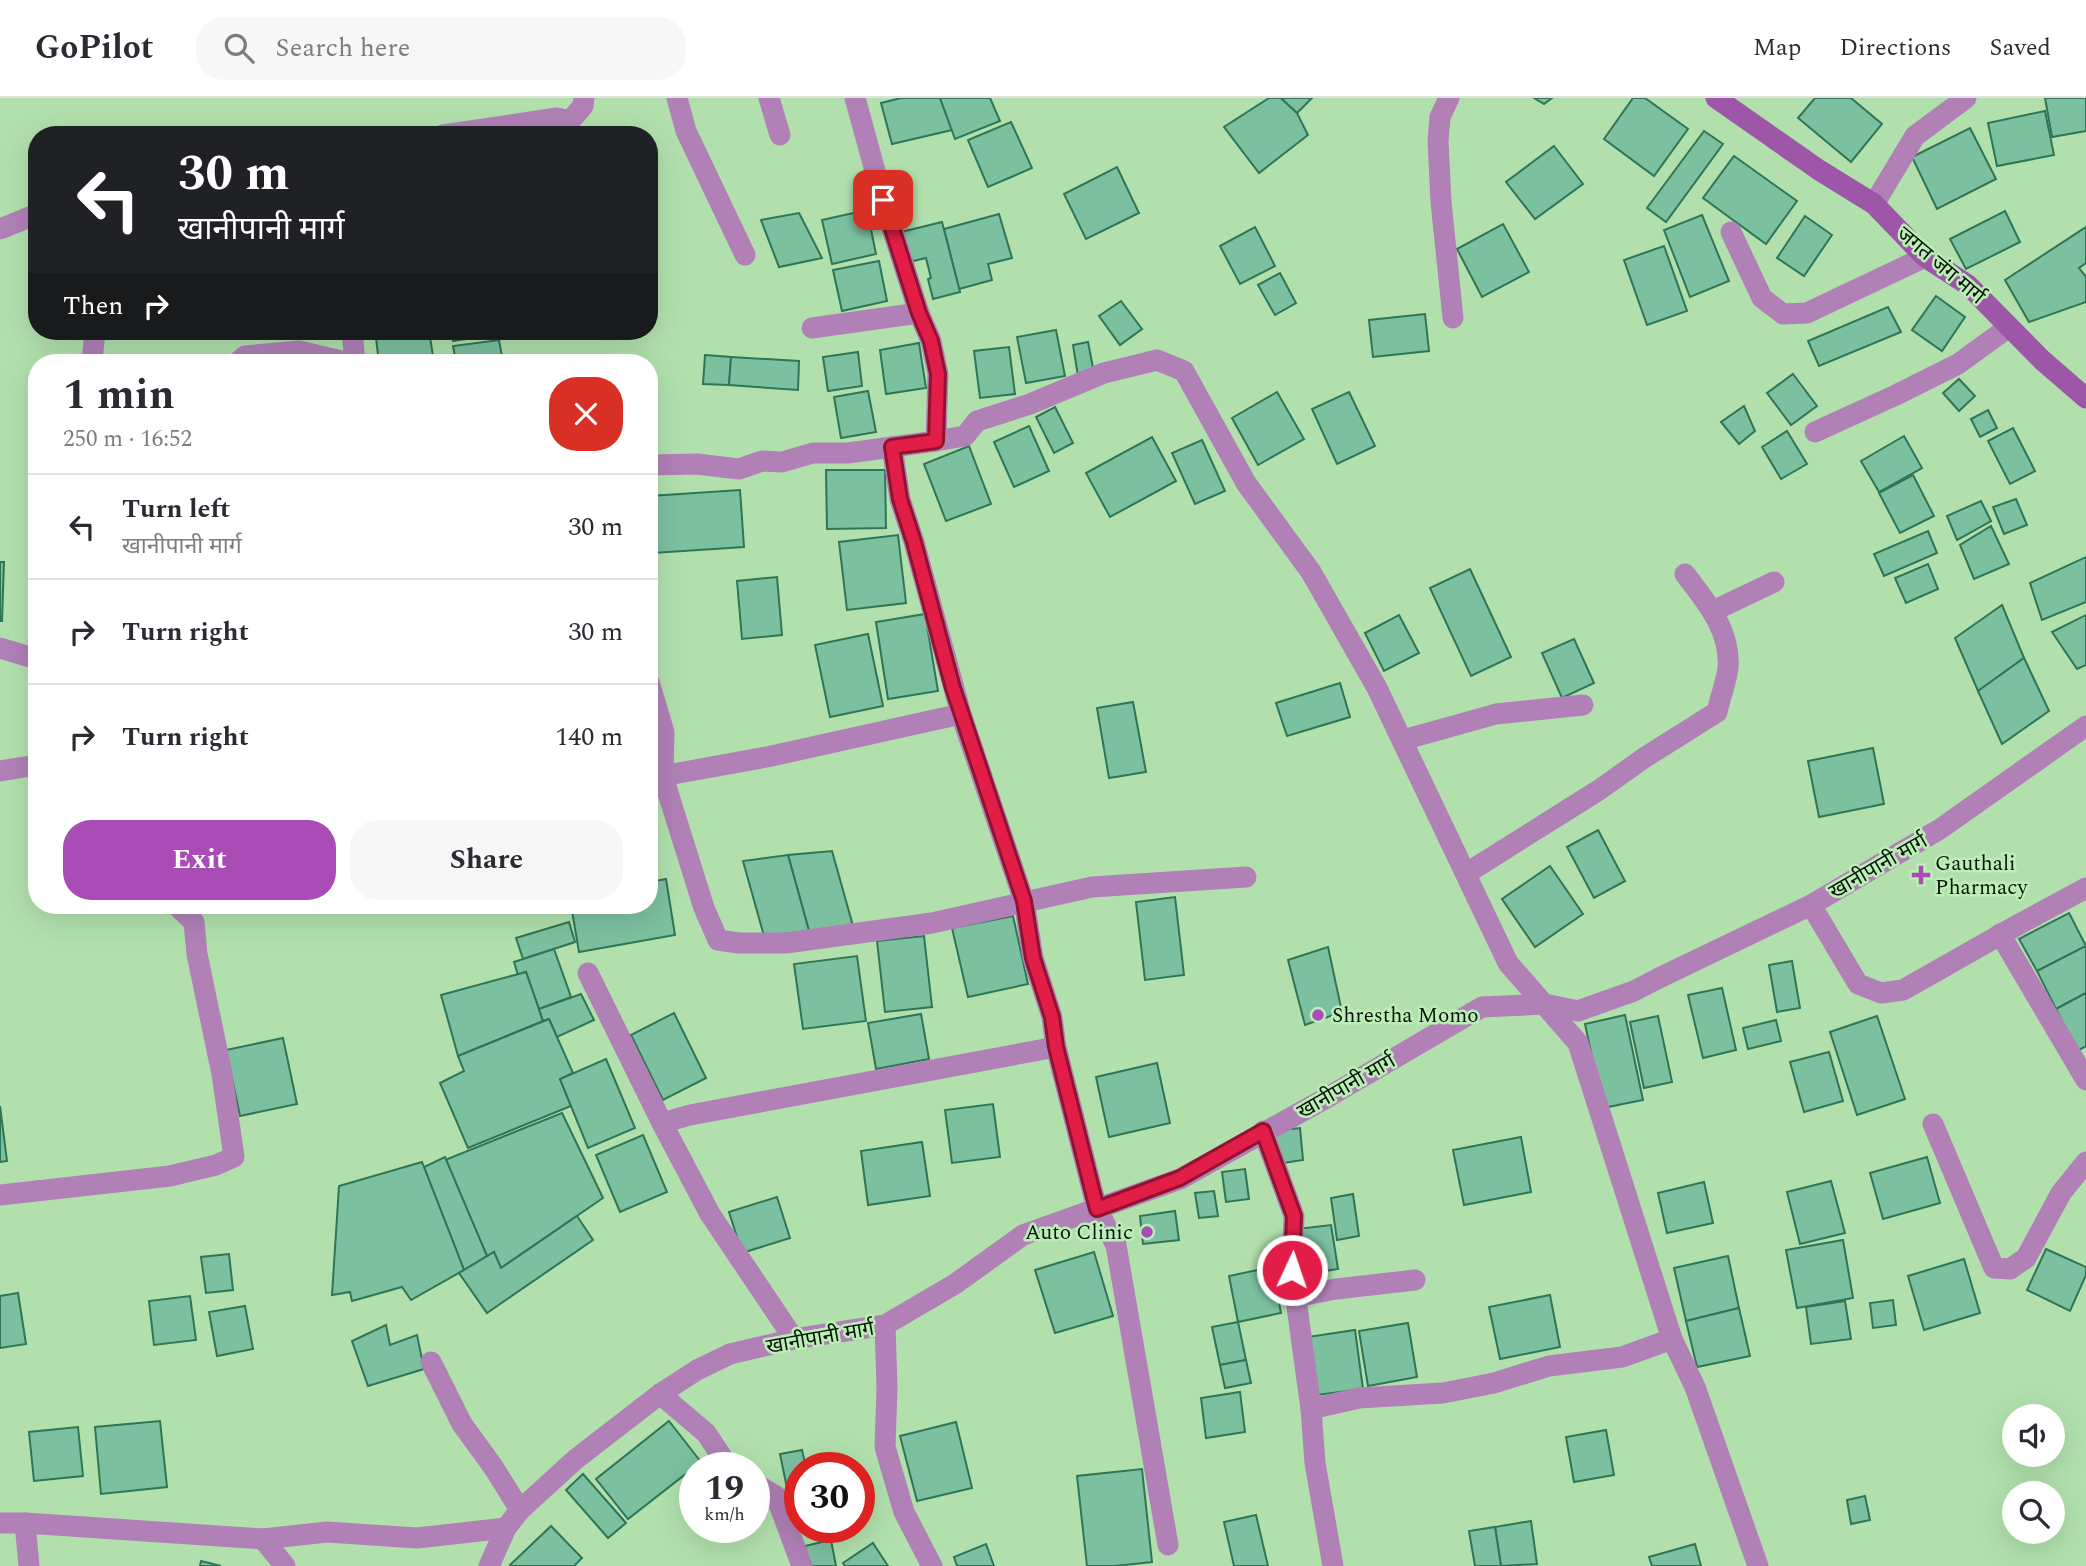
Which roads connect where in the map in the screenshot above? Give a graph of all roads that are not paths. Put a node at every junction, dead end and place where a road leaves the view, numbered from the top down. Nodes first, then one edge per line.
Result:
1 (584, 98) edge
2 (677, 98) edge
3 (769, 98) edge
4 (855, 98) edge
5 (1449, 98) edge
6 (1716, 98) edge
7 (1966, 98) edge
8 (503, 126) edge
9 (780, 135) dead end
10 (1874, 204) junction
11 (28, 218) edge
12 (0, 229) edge
13 (1731, 232) dead end
14 (745, 256) dead end
15 (1925, 257) junction
16 (919, 313) junction
17 (1453, 318) dead end
18 (2009, 327) junction
19 (812, 328) dead end
20 (267, 354) edge
21 (312, 354) edge
22 (2086, 398) edge
23 (1815, 432) dead end
24 (936, 441) junction
25 (892, 447) junction
26 (658, 465) edge
27 (1685, 574) dead end
28 (1774, 582) dead end
29 (1713, 611) junction
30 (0, 648) edge
31 (28, 656) edge
32 (1583, 705) dead end
33 (658, 714) edge
34 (961, 714) junction
35 (2086, 726) edge
36 (1402, 740) junction
37 (658, 765) edge
38 (28, 766) edge
39 (0, 771) edge
40 (658, 778) edge
41 (658, 783) edge
42 (1467, 873) junction
43 (1246, 877) dead end
44 (2086, 888) edge
45 (1024, 901) junction
46 (1811, 905) junction
47 (186, 914) edge
48 (2000, 934) junction
49 (588, 973) dead end
50 (1545, 1004) junction
51 (1056, 1047) junction
52 (2086, 1080) edge
53 (662, 1123) junction
54 (1933, 1124) dead end
55 (1263, 1131) junction
56 (2086, 1162) edge
57 (0, 1195) edge
58 (1097, 1209) junction
59 (1415, 1280) dead end
60 (1295, 1297) junction
61 (885, 1325) junction
62 (794, 1339) junction
63 (1672, 1339) junction
64 (431, 1362) dead end
65 (660, 1394) junction
66 (1311, 1409) junction
67 (719, 1452) edge
68 (770, 1492) edge
69 (520, 1510) junction
70 (0, 1523) edge
71 (24, 1523) junction
72 (506, 1528) junction
73 (264, 1539) junction
74 (1168, 1545) dead end
75 (30, 1566) edge
76 (285, 1566) edge
77 (489, 1566) edge
78 (802, 1566) edge
79 (932, 1566) edge
80 (1333, 1566) edge
81 (1758, 1566) edge

1 - 8 street
2 - 14 street
3 - 9 street
4 - 16 street
5 - 17 street
6 - 10 street, जगत जंग मार्ग
7 - 10 street
10 - 15 street, जगत जंग मार्ग
11 - 12 street
13 - 15 street
15 - 18 street, जगत जंग मार्ग
16 - 19 street
16 - 24 street
18 - 22 street, जगत जंग मार्ग
18 - 23 street
20 - 21 street
24 - 25 street
24 - 36 street
25 - 26 street
25 - 34 street
27 - 29 street
28 - 29 street
29 - 42 street
30 - 31 street
32 - 36 street
33 - 37 street
34 - 40 street
34 - 45 street
35 - 46 street, खानीपानी मार्ग
36 - 42 street
38 - 39 street
41 - 45 street
42 - 50 street
43 - 45 street
44 - 48 street
45 - 51 street
46 - 48 street
46 - 50 street, खानीपानी मार्ग
47 - 57 street
48 - 52 street
49 - 53 street
50 - 55 street, खानीपानी मार्ग
50 - 63 street
51 - 53 street
51 - 58 street
53 - 62 street
54 - 56 street
55 - 58 street, खानीपानी मार्ग
55 - 60 street
58 - 61 street, खानीपानी मार्ग
58 - 74 street
59 - 60 street
60 - 66 street
61 - 62 street, खानीपानी मार्ग
61 - 79 street
62 - 65 street, खानीपानी मार्ग
63 - 66 street
63 - 81 street
64 - 69 street
65 - 67 street
65 - 69 street, खानीपानी मार्ग
66 - 80 street
68 - 78 street
69 - 72 street, खानीपानी मार्ग
70 - 71 street
71 - 73 street
71 - 75 street
72 - 73 street
72 - 77 street, खानीपानी मार्ग
73 - 76 street

